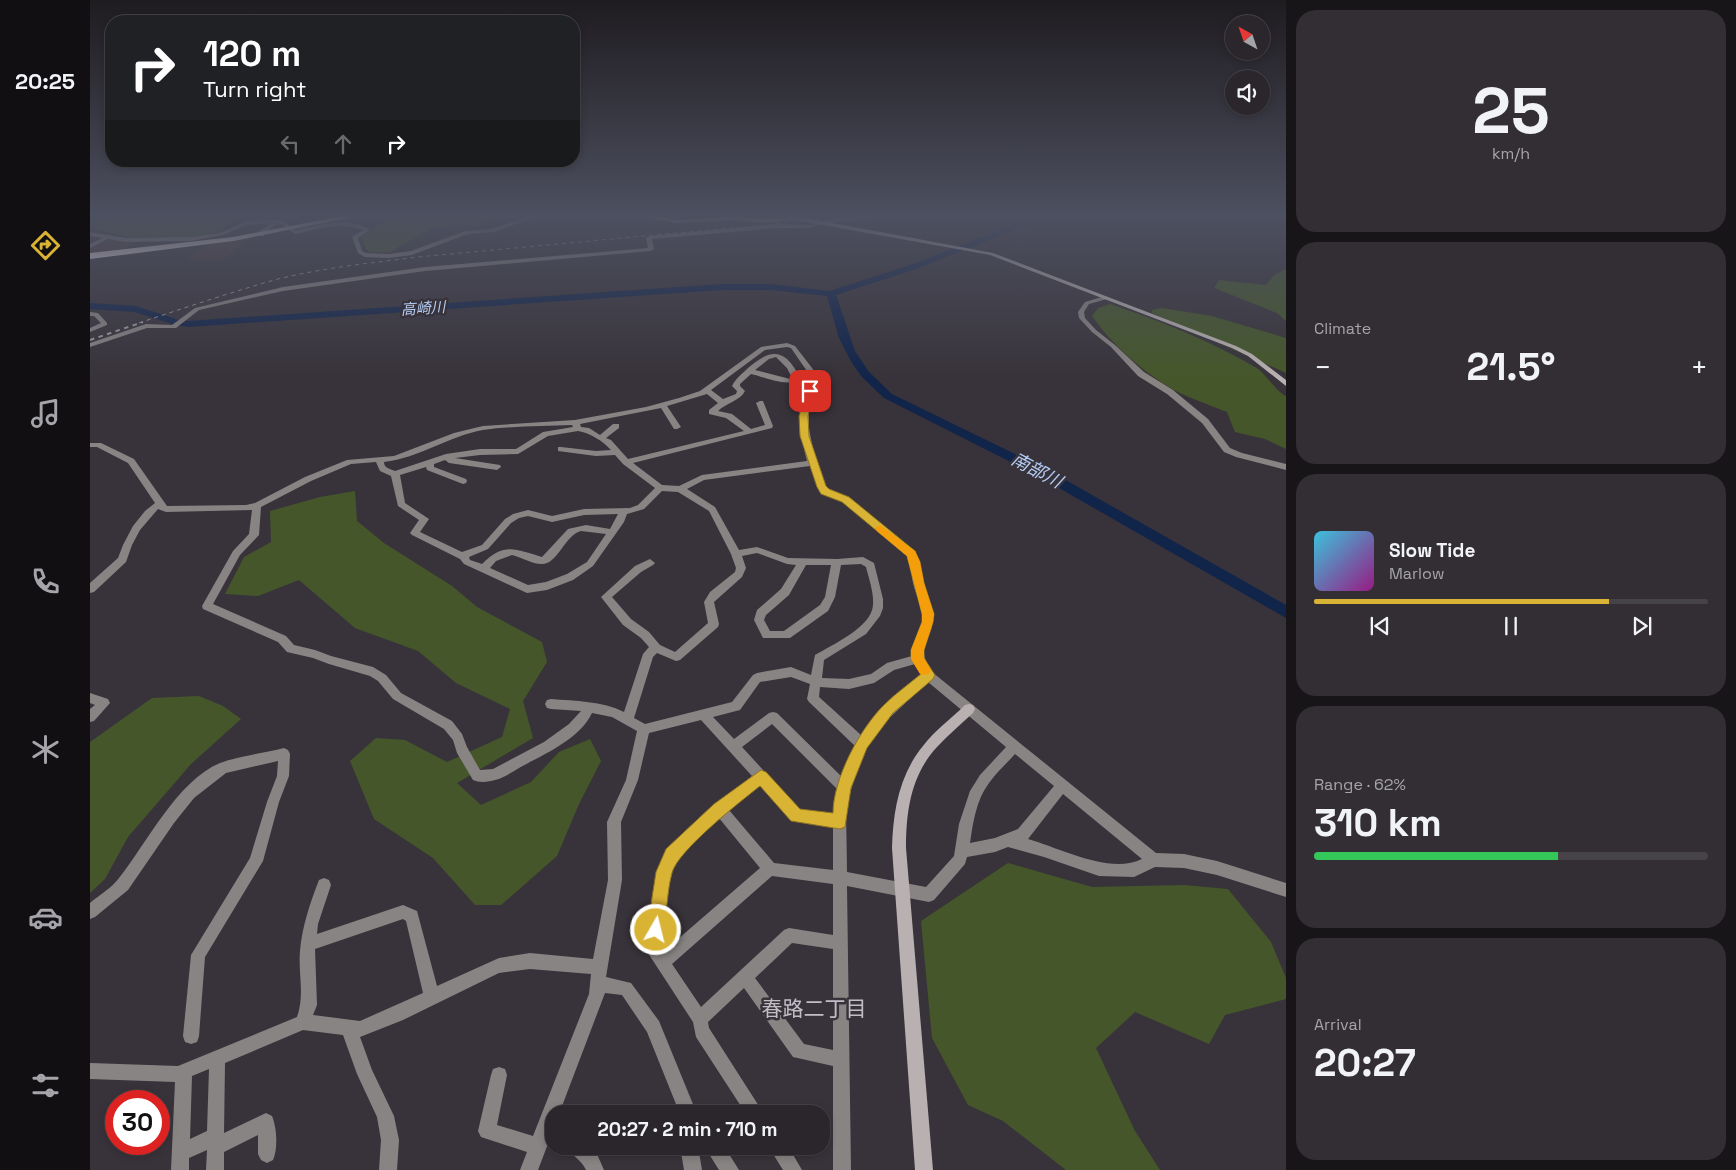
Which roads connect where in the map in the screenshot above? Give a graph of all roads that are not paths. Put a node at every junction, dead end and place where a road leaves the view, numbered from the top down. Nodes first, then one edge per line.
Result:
1 (430, 269) edge
2 (1029, 269) edge
3 (1106, 298) junction
4 (92, 315) edge
5 (90, 330) edge
6 (90, 345) edge
7 (750, 371) junction
8 (1286, 384) edge
9 (706, 390) junction
10 (723, 402) junction
11 (760, 404) dead end
12 (663, 405) junction
13 (576, 426) junction
14 (616, 426) dead end
15 (677, 427) dead end
16 (750, 432) junction
17 (602, 438) junction
18 (90, 445) edge
19 (561, 449) dead end
20 (615, 452) junction
21 (444, 458) junction
22 (380, 459) junction
23 (626, 462) junction
24 (430, 463) junction
25 (812, 463) junction
26 (497, 467) dead end
27 (1286, 468) edge
28 (395, 474) junction
29 (463, 481) dead end
30 (660, 488) junction
31 (680, 489) junction
32 (160, 503) junction
33 (257, 506) junction
34 (624, 511) junction
35 (612, 533) junction
36 (736, 554) junction
37 (463, 555) junction
38 (803, 561) junction
39 (837, 562) junction
40 (650, 563) dead end
41 (483, 569) junction
42 (90, 589) edge
43 (656, 648) junction
44 (918, 659) junction
45 (928, 675) junction
46 (816, 681) junction
47 (90, 698) edge
48 (551, 704) dead end
49 (589, 707) junction
50 (969, 709) junction
51 (703, 714) junction
52 (90, 717) edge
53 (627, 720) junction
54 (644, 729) junction
55 (862, 744) junction
56 (1015, 746) junction
57 (733, 747) junction
58 (761, 777) junction
59 (1062, 785) junction
60 (844, 788) junction
61 (720, 809) junction
62 (840, 822) junction
63 (1008, 840) junction
64 (961, 851) junction
65 (1154, 860) junction
66 (770, 869) junction
67 (840, 878) junction
68 (324, 885) dead end
69 (902, 890) junction
70 (1286, 890) edge
71 (90, 912) edge
72 (840, 943) junction
73 (308, 944) junction
74 (662, 963) junction
75 (599, 967) junction
76 (745, 977) junction
77 (598, 984) junction
78 (432, 997) junction
79 (700, 1019) junction
80 (303, 1022) junction
81 (348, 1027) junction
82 (191, 1036) dead end
83 (217, 1058) junction
84 (841, 1060) junction
85 (90, 1071) edge
86 (184, 1072) junction
87 (499, 1075) dead end
88 (558, 1105) edge
89 (685, 1105) edge
90 (750, 1105) edge
91 (545, 1136) edge
92 (216, 1141) junction
93 (538, 1146) junction
94 (267, 1154) dead end
95 (588, 1155) edge
96 (690, 1155) edge
97 (720, 1155) edge
98 (783, 1155) edge
99 (180, 1161) edge
100 (215, 1170) edge
101 (388, 1170) edge
102 (529, 1170) edge
103 (596, 1170) edge
104 (693, 1170) edge
105 (730, 1170) edge
106 (793, 1170) edge
107 (842, 1170) edge
108 (924, 1170) edge

1 - 6 street
2 - 3 street
3 - 8 street
3 - 27 street
4 - 5 street
7 - 7 street
7 - 10 street
9 - 10 street
9 - 12 street
9 - 25 street
10 - 16 street
11 - 16 street
12 - 13 street
12 - 15 street
13 - 17 street
13 - 21 street
13 - 22 street
14 - 17 street
16 - 23 street
17 - 20 street
18 - 32 street
19 - 20 street
20 - 23 street
21 - 24 street
21 - 26 street
22 - 28 street
22 - 33 street
23 - 30 street
24 - 28 street
24 - 29 street
25 - 31 street
25 - 44 street
28 - 37 street
30 - 31 street
30 - 34 street
31 - 36 street
32 - 33 street
32 - 42 street
33 - 49 street
34 - 35 street
34 - 37 street
35 - 41 street
35 - 41 street
36 - 38 street
36 - 43 street
37 - 41 street
38 - 39 street
38 - 39 street
39 - 46 street
40 - 43 street
43 - 53 street
44 - 45 street
44 - 46 street
45 - 50 street
45 - 55 street
46 - 51 street
46 - 55 street
47 - 52 street
48 - 49 street
49 - 53 street
50 - 56 street
50 - 69 street
51 - 54 street
51 - 57 street
53 - 54 street
54 - 75 street
55 - 60 street
56 - 59 street
56 - 64 street
57 - 58 street
57 - 60 street
58 - 61 street
58 - 62 street
59 - 63 street
59 - 65 street
60 - 62 street
61 - 66 street
61 - 74 street
62 - 67 street
63 - 64 street
63 - 65 street
64 - 69 street
65 - 70 street
66 - 67 street
66 - 74 street
67 - 69 street
67 - 72 street
68 - 73 street
69 - 108 street
71 - 82 street
72 - 76 street
72 - 84 street
73 - 78 street
73 - 80 street
74 - 79 street
75 - 77 street
75 - 78 street
76 - 79 street
76 - 84 street
77 - 88 street
77 - 89 street
78 - 81 street
79 - 90 street
80 - 81 street
80 - 83 street
81 - 101 street
83 - 86 street
83 - 92 street
84 - 107 street
85 - 86 street
86 - 99 street
87 - 93 street
91 - 93 street
92 - 94 street
92 - 99 street
92 - 100 street
93 - 102 street
95 - 103 street
96 - 104 street
97 - 105 street
98 - 106 street

